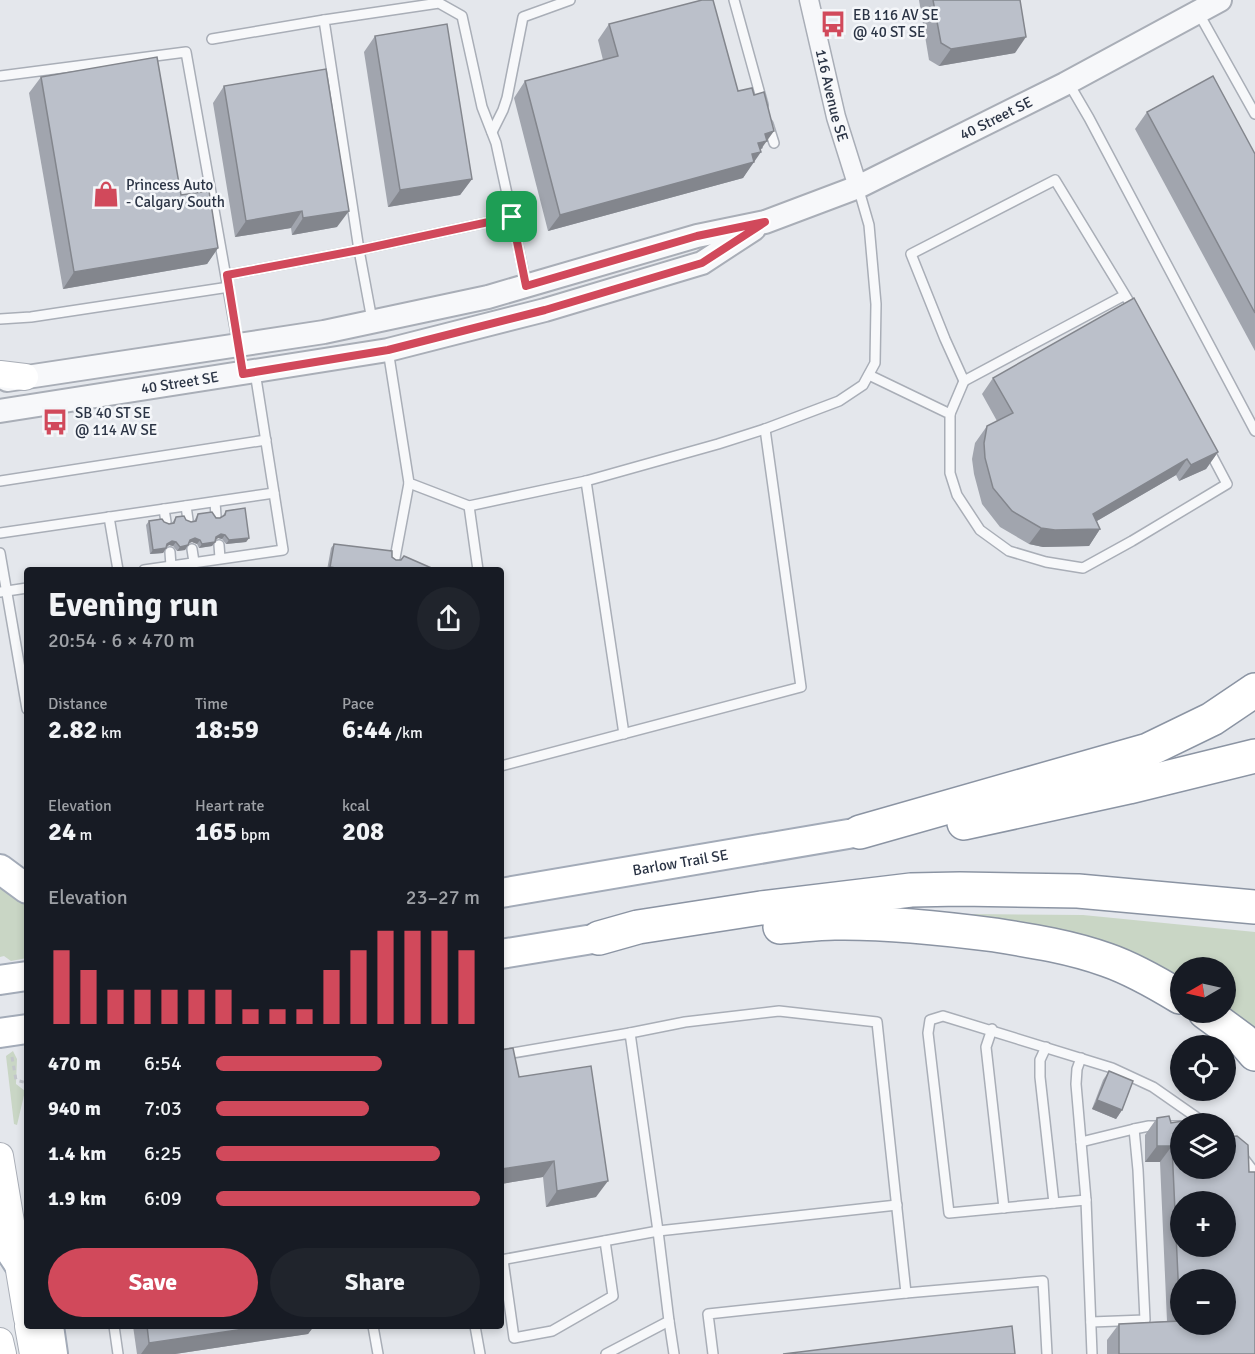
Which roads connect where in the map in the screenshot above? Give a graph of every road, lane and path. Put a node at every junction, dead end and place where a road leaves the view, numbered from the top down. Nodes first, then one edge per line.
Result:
1 (570, 0) edge
2 (734, 0) edge
3 (809, 0) edge
4 (1220, 0) edge
5 (1198, 12) junction
6 (324, 20) junction
7 (212, 39) dead end
8 (0, 76) edge
9 (1068, 82) junction
10 (1255, 114) edge
11 (492, 132) junction
12 (774, 143) edge
13 (858, 188) junction
14 (512, 217) junction
15 (765, 222) junction
16 (359, 250) junction
17 (227, 275) junction
18 (526, 286) junction
19 (229, 287) junction
20 (1125, 295) junction
21 (0, 319) edge
22 (372, 322) junction
23 (1142, 325) edge
24 (238, 345) junction
25 (388, 350) junction
26 (249, 373) junction
27 (0, 374) edge
28 (868, 375) junction
29 (26, 377) junction
30 (0, 381) edge
31 (964, 381) junction
32 (0, 411) edge
33 (950, 414) junction
34 (765, 429) junction
35 (1255, 431) edge
36 (1203, 437) edge
37 (266, 440) junction
38 (0, 481) edge
39 (586, 481) junction
40 (409, 483) junction
41 (274, 493) junction
42 (215, 502) junction
43 (186, 506) junction
44 (469, 506) junction
45 (164, 509) junction
46 (216, 516) edge
47 (110, 517) junction
48 (188, 519) edge
49 (166, 522) edge
50 (0, 533) edge
51 (219, 545) dead end
52 (192, 549) dead end
53 (170, 552) dead end
54 (0, 553) edge
55 (220, 558) junction
56 (395, 558) edge
57 (194, 562) junction
58 (171, 566) junction
59 (118, 567) edge
60 (164, 567) edge
61 (478, 567) edge
62 (24, 588) edge
63 (3, 592) edge
64 (1255, 690) edge
65 (24, 695) edge
66 (624, 734) junction
67 (1255, 756) edge
68 (504, 765) edge
69 (860, 832) junction
70 (0, 869) edge
71 (24, 887) edge
72 (506, 890) edge
73 (1255, 907) edge
74 (599, 938) junction
75 (504, 954) edge
76 (24, 976) edge
77 (0, 980) edge
78 (1170, 991) edge
79 (1220, 1023) edge
80 (992, 1029) junction
81 (24, 1031) edge
82 (630, 1033) junction
83 (6, 1045) edge
84 (1046, 1047) junction
85 (504, 1054) edge
86 (1255, 1054) edge
87 (1081, 1058) junction
88 (24, 1082) edge
89 (1191, 1113) edge
90 (1170, 1126) edge
91 (1134, 1129) junction
92 (1081, 1142) junction
93 (1236, 1149) edge
94 (0, 1156) edge
95 (1255, 1173) edge
96 (1086, 1200) junction
97 (1054, 1203) junction
98 (897, 1205) junction
99 (1004, 1208) junction
100 (658, 1231) junction
101 (0, 1236) edge
102 (605, 1241) junction
103 (504, 1260) edge
104 (18, 1263) junction
105 (504, 1273) edge
106 (906, 1293) junction
107 (24, 1300) edge
108 (669, 1321) junction
109 (1090, 1322) junction
110 (29, 1329) edge
111 (49, 1329) edge
112 (114, 1329) edge
113 (374, 1329) edge
114 (476, 1329) edge
115 (0, 1341) edge
116 (3, 1354) edge
117 (33, 1354) edge
118 (53, 1354) edge
119 (118, 1354) edge
120 (378, 1354) edge
121 (480, 1354) edge
122 (606, 1354) edge
123 (674, 1354) edge
124 (713, 1354) edge
125 (1047, 1354) edge
126 (1092, 1354) edge

1 - 11 lane
2 - 12 lane
3 - 13 street, 116 Avenue SE
4 - 5 street, 40 Street SE
5 - 9 street, 40 Street SE
5 - 10 lane
6 - 7 lane
6 - 11 lane
6 - 16 lane
8 - 17 lane
9 - 13 street, 40 Street SE
9 - 35 lane
11 - 14 lane
13 - 15 street, 40 Street SE
13 - 28 lane
14 - 16 lane
14 - 18 lane
15 - 18 street, 40 Street SE
15 - 25 street, 40 Street SE
16 - 17 lane
16 - 22 lane
17 - 19 lane
18 - 22 street, 40 Street SE
19 - 21 lane
19 - 24 lane
20 - 23 lane
20 - 31 lane
20 - 31 lane
22 - 24 street, 40 Street SE
24 - 26 lane
24 - 29 street, 40 Street SE
25 - 26 street, 40 Street SE
25 - 40 lane
26 - 32 street, 40 Street SE
26 - 37 lane
27 - 29 main road
28 - 33 lane
28 - 34 lane
29 - 30 street, 40 Street SE
31 - 33 lane
33 - 36 lane
34 - 39 lane
34 - 66 lane
37 - 38 lane
37 - 41 lane
39 - 44 lane
39 - 66 lane
40 - 44 lane
40 - 56 lane
41 - 42 lane
41 - 55 lane
42 - 43 lane
42 - 46 lane
43 - 45 lane
43 - 48 lane
44 - 61 lane
45 - 47 lane
45 - 49 lane
47 - 50 lane
47 - 59 lane
51 - 55 lane
52 - 57 lane
53 - 58 lane
54 - 63 lane
55 - 57 lane
57 - 58 lane
58 - 60 lane
62 - 63 lane
63 - 65 lane
64 - 69 highway
66 - 68 lane
67 - 69 highway
69 - 72 main road, Barlow Trail SE
70 - 71 main road
73 - 74 highway
74 - 75 main road
74 - 78 highway
76 - 77 main road
79 - 86 highway
80 - 84 lane
80 - 99 lane
80 - 99 lane
81 - 83 main road
82 - 85 lane
82 - 98 lane
82 - 100 lane
83 - 88 path
84 - 87 lane
84 - 97 lane
87 - 89 lane
87 - 92 lane
90 - 91 lane
91 - 92 lane
91 - 109 lane
92 - 96 lane
93 - 95 lane
94 - 104 main road
96 - 97 lane
96 - 109 lane
97 - 99 lane
98 - 100 lane
98 - 106 lane
100 - 102 lane
100 - 108 lane
101 - 104 main road
102 - 103 lane
102 - 105 lane
104 - 107 main road
106 - 124 lane
106 - 125 lane
108 - 122 lane
108 - 123 lane
109 - 126 lane
110 - 117 main road
111 - 118 main road
112 - 119 lane
113 - 120 lane
114 - 121 lane
115 - 116 main road

